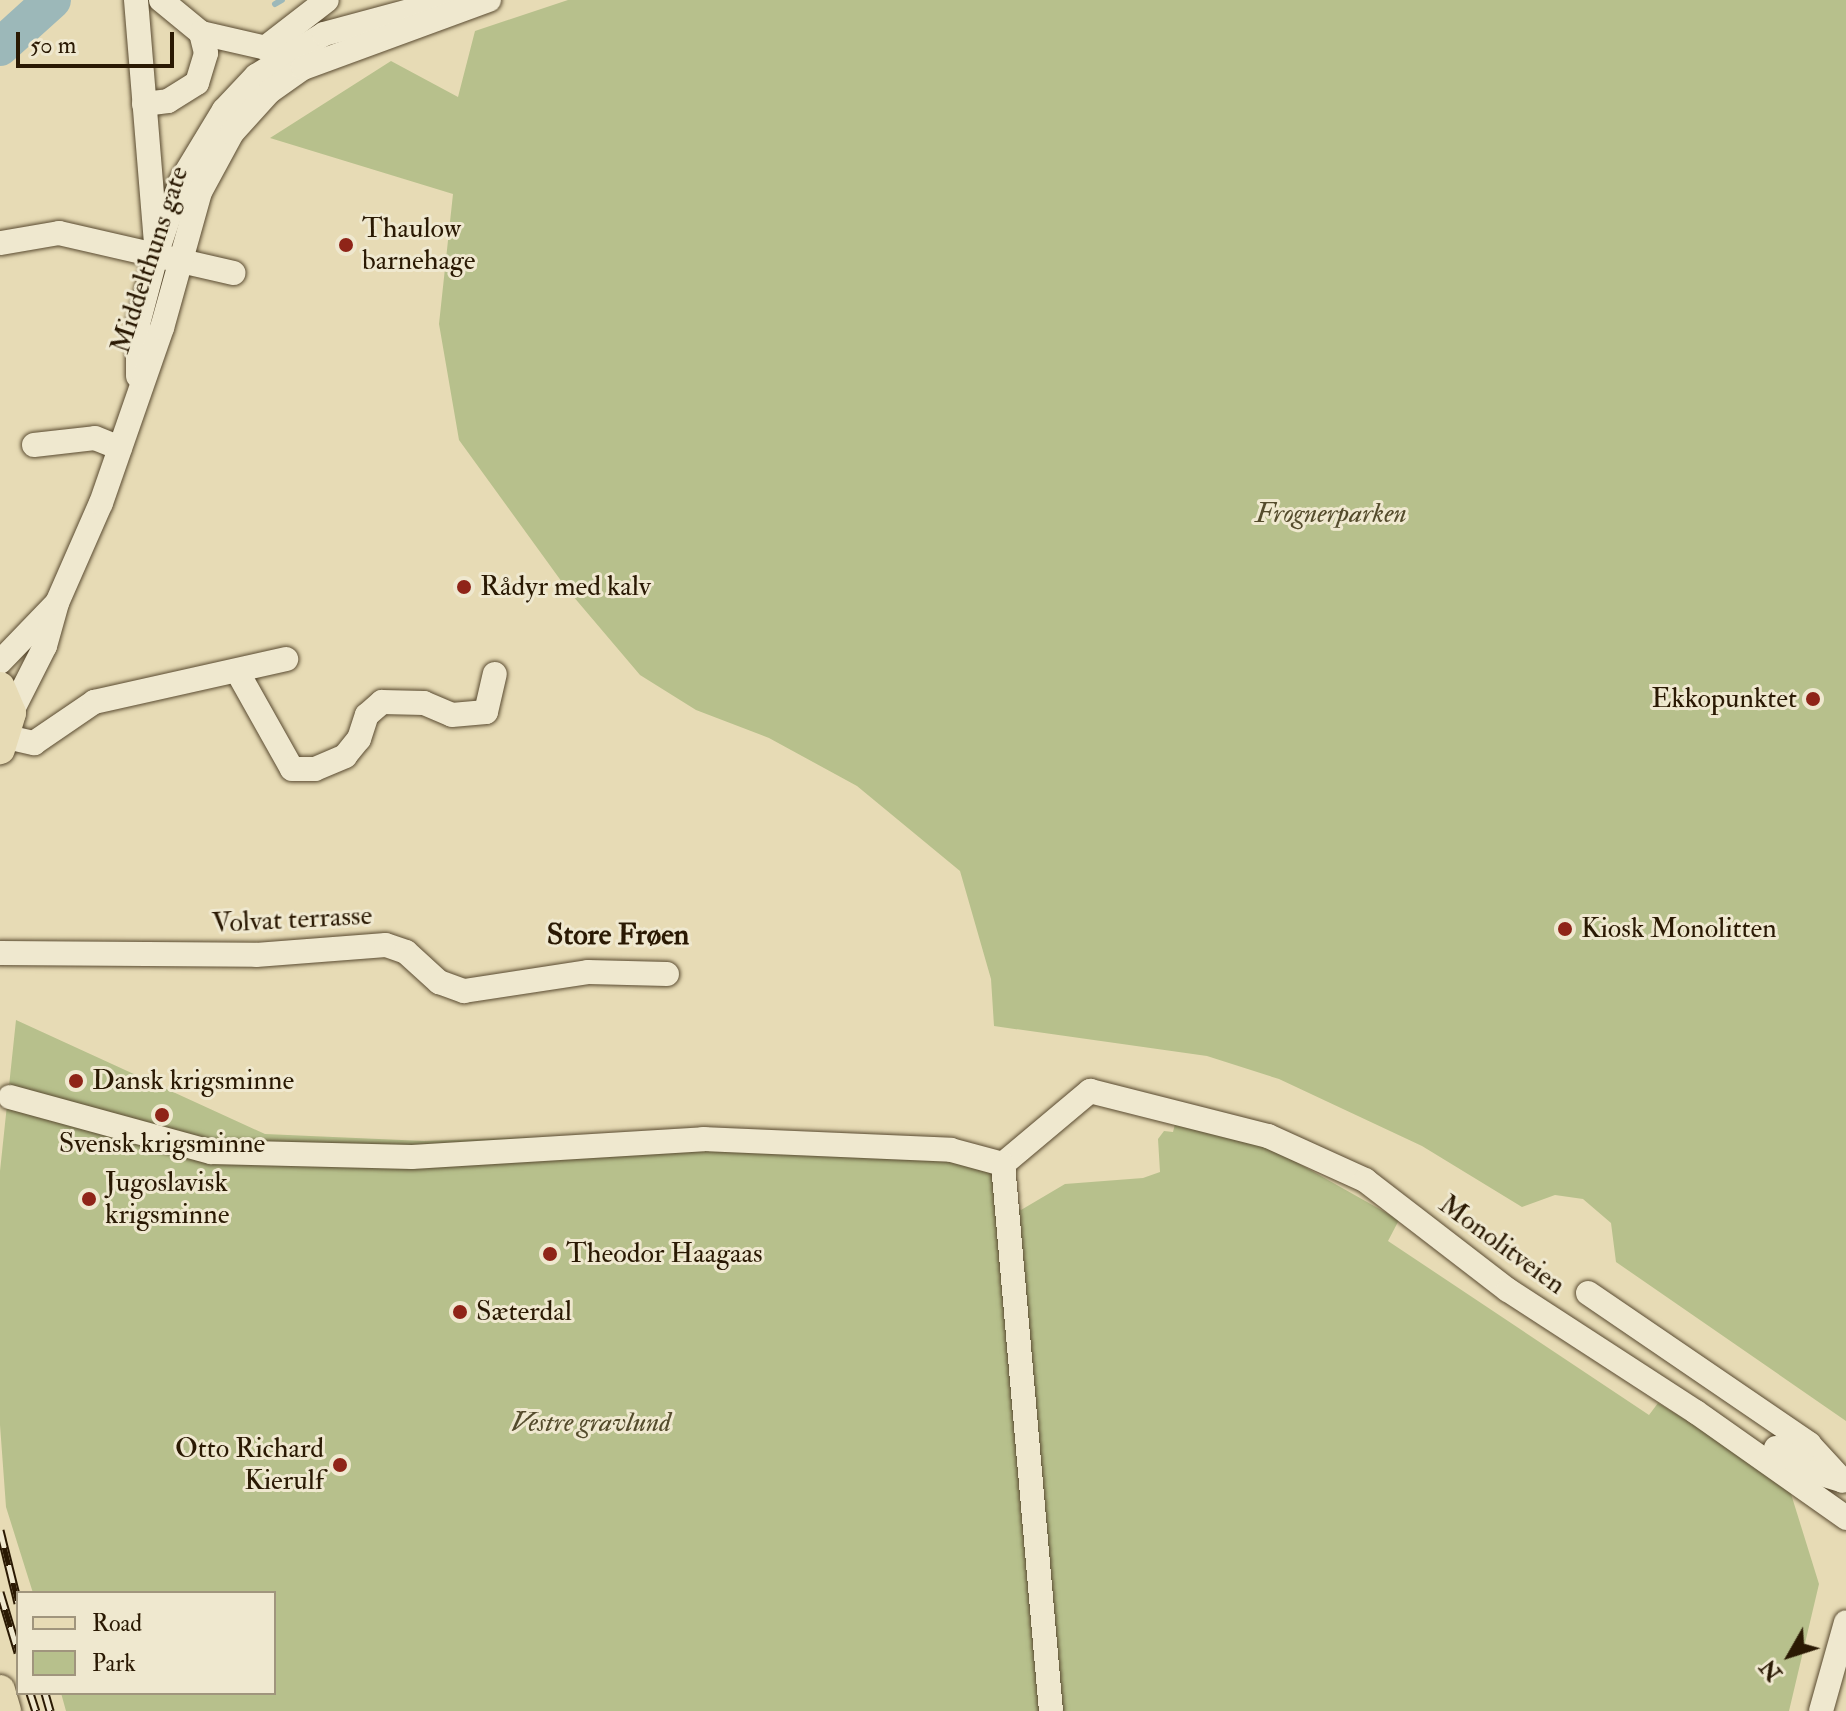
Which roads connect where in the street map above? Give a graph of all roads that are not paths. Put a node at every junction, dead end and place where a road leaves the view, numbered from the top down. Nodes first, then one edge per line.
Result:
1 (136, 0) edge
2 (161, 0) edge
3 (327, 0) edge
4 (450, 0) edge
5 (489, 0) edge
6 (201, 33) junction
7 (276, 50) junction
8 (144, 104) junction
9 (1, 243) edge
10 (168, 254) junction
11 (233, 273) dead end
12 (34, 445) dead end
13 (120, 448) junction
14 (57, 603) junction
15 (286, 659) dead end
16 (0, 662) edge
17 (237, 671) junction
18 (495, 674) dead end
19 (5, 722) edge
20 (0, 953) edge
21 (667, 974) dead end
22 (10, 1097) dead end
23 (1003, 1164) junction
24 (1478, 1257) dead end
25 (1588, 1293) dead end
26 (1844, 1484) edge
27 (1846, 1518) edge
28 (1846, 1622) edge
29 (0, 1690) edge
30 (6, 1711) edge
31 (1051, 1711) edge
32 (1821, 1711) edge

1 - 8 street
2 - 6 street
3 - 7 street
4 - 7 street, Middelthuns gate
5 - 10 street, Middelthuns gate
6 - 7 street
6 - 8 street
7 - 10 street, Middelthuns gate
8 - 10 street
9 - 10 street
10 - 11 street
10 - 13 street, Middelthuns gate
12 - 13 street
13 - 14 street, Middelthuns gate
14 - 16 street
14 - 19 street, Middelthuns gate
15 - 17 street
17 - 18 street
17 - 19 street
20 - 21 street, Volvat terrasse
22 - 23 street
23 - 27 street, Monolitveien
23 - 31 street
24 - 26 street
25 - 26 street, Monolitveien
28 - 32 street
29 - 30 main road

